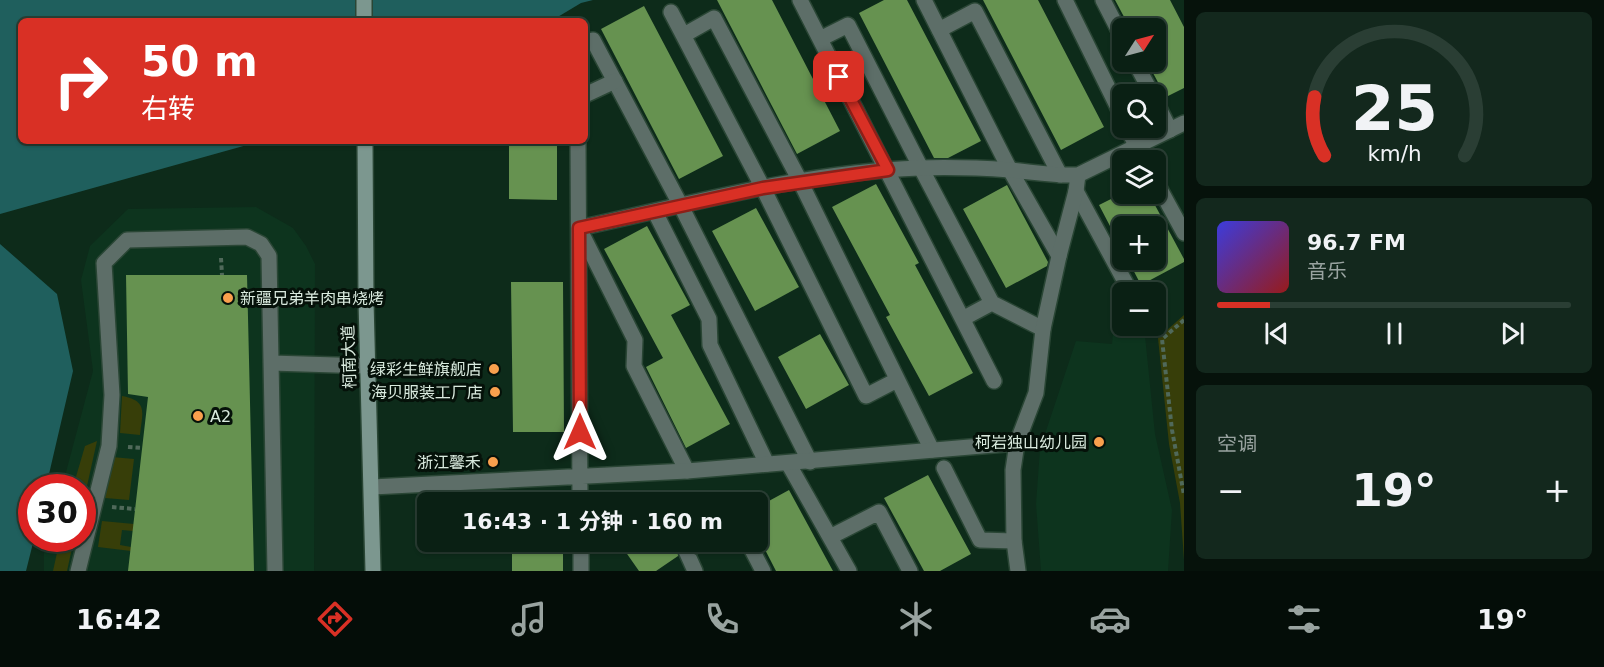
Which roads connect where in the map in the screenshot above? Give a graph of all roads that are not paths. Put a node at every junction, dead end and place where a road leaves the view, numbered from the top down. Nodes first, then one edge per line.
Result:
1 (364, 0) edge
2 (800, 0) edge
3 (924, 0) edge
4 (1065, 0) edge
5 (1103, 0) edge
6 (672, 12) dead end
7 (364, 18) edge
8 (1112, 18) edge
9 (939, 30) junction
10 (684, 35) junction
11 (820, 39) junction
12 (593, 40) dead end
13 (615, 81) junction
14 (588, 94) edge
15 (1112, 96) edge
16 (1166, 112) edge
17 (1180, 127) edge
18 (364, 144) edge
19 (578, 144) edge
20 (1147, 150) edge
21 (1112, 167) edge
22 (921, 168) junction
23 (888, 170) junction
24 (1010, 170) junction
25 (1060, 176) junction
26 (800, 181) junction
27 (1077, 183) junction
28 (763, 188) junction
29 (1166, 200) edge
30 (681, 206) junction
31 (655, 212) junction
32 (579, 228) junction
33 (1184, 233) edge
34 (1059, 256) junction
35 (1126, 282) edge
36 (992, 303) junction
37 (964, 318) junction
38 (1043, 330) junction
39 (271, 363) junction
40 (368, 366) junction
41 (897, 380) junction
42 (994, 381) dead end
43 (1017, 443) junction
44 (932, 450) junction
45 (810, 462) junction
46 (788, 463) junction
47 (767, 464) junction
48 (944, 468) dead end
49 (687, 471) junction
50 (580, 478) junction
51 (372, 487) junction
52 (580, 492) edge
53 (830, 537) junction
54 (1014, 541) junction
55 (581, 552) edge
56 (686, 552) edge
57 (753, 552) edge
58 (78, 571) edge
59 (275, 571) edge
60 (373, 571) edge
61 (581, 571) edge
62 (695, 571) edge
63 (763, 571) edge
64 (849, 571) edge
65 (910, 571) edge
66 (1018, 571) edge

1 - 7 main road
2 - 11 street
3 - 9 street
4 - 15 street
5 - 8 street
6 - 10 street
9 - 24 street
9 - 25 street
10 - 26 street
10 - 28 street
11 - 22 street
11 - 23 street
12 - 13 street
13 - 14 street
13 - 30 street
16 - 17 street
17 - 20 street
18 - 40 main road, 柯南大道
19 - 32 street
21 - 27 street
22 - 23 street
22 - 24 street
22 - 36 street
23 - 26 street
23 - 37 street
24 - 25 street
24 - 34 street
25 - 27 street
26 - 28 street
26 - 41 street
27 - 34 street
27 - 35 street
28 - 30 street
28 - 41 street
29 - 33 street
30 - 31 street
30 - 45 street
31 - 32 street
31 - 47 street
32 - 49 street
32 - 50 street
34 - 38 street
36 - 37 street
36 - 38 street
37 - 42 street
38 - 43 street
39 - 40 street
39 - 58 street
39 - 59 street
40 - 51 main road, 柯南大道
41 - 44 street
43 - 44 street
43 - 54 street
44 - 45 street
45 - 46 street
46 - 47 street
46 - 53 street
47 - 49 street
48 - 54 street
49 - 50 street
50 - 51 street
50 - 52 street
51 - 60 main road, 柯南大道
53 - 64 street
53 - 65 street
54 - 66 street
55 - 61 street
56 - 62 street
57 - 63 street

